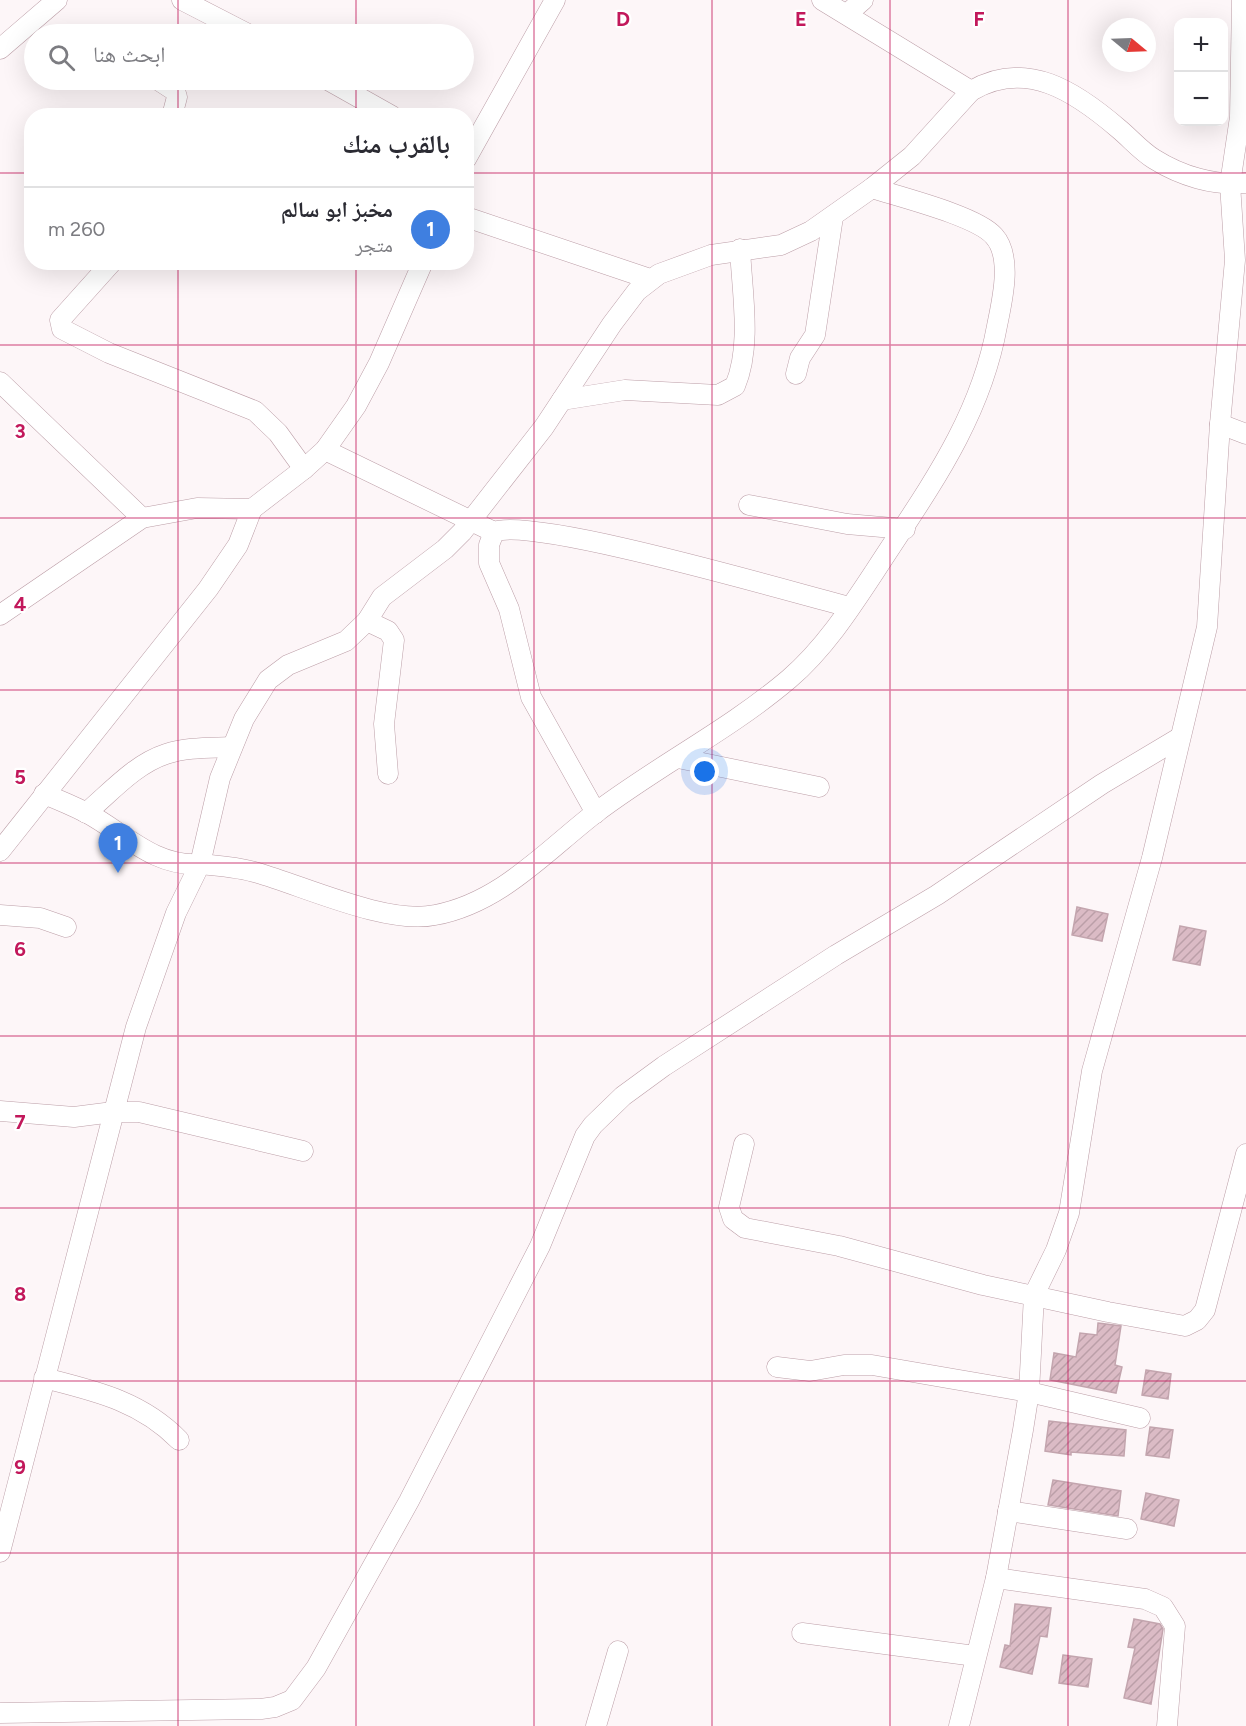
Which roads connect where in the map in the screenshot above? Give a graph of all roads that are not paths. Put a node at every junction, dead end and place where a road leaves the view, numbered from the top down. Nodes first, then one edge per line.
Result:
1 (57, 0) edge
2 (182, 0) edge
3 (555, 0) edge
4 (822, 0) edge
5 (863, 0) edge
6 (1242, 0) edge
7 (206, 5) edge
8 (847, 14) junction
9 (38, 24) edge
10 (234, 24) edge
11 (24, 36) edge
12 (0, 49) edge
13 (173, 90) edge
14 (346, 90) edge
15 (970, 91) junction
16 (174, 108) edge
17 (378, 108) edge
18 (474, 145) edge
19 (1238, 183) edge
20 (872, 189) junction
21 (833, 217) junction
22 (474, 220) edge
23 (740, 249) junction
24 (1240, 264) edge
25 (105, 270) edge
26 (419, 270) edge
27 (650, 279) junction
28 (796, 374) dead end
29 (0, 382) edge
30 (562, 400) junction
31 (1220, 424) junction
32 (1246, 434) edge
33 (325, 450) junction
34 (304, 469) junction
35 (749, 505) dead end
36 (252, 509) junction
37 (142, 518) junction
38 (472, 521) junction
39 (904, 529) junction
40 (494, 532) junction
41 (850, 607) junction
42 (0, 615) edge
43 (367, 621) junction
44 (1179, 738) junction
45 (232, 747) junction
46 (678, 758) junction
47 (388, 774) dead end
48 (819, 787) dead end
49 (44, 794) junction
50 (86, 813) junction
51 (596, 813) junction
52 (0, 851) edge
53 (200, 864) junction
54 (0, 915) edge
55 (66, 927) dead end
56 (0, 1111) edge
57 (113, 1112) junction
58 (744, 1144) dead end
59 (303, 1151) dead end
60 (1246, 1154) edge
61 (1034, 1295) junction
62 (777, 1367) dead end
63 (44, 1378) junction
64 (1029, 1392) junction
65 (1140, 1418) dead end
66 (179, 1440) dead end
67 (1008, 1511) junction
68 (5, 1514) edge
69 (1127, 1529) dead end
70 (0, 1552) edge
71 (996, 1578) junction
72 (802, 1633) dead end
73 (618, 1651) dead end
74 (975, 1656) junction
75 (0, 1713) edge
76 (596, 1726) edge
77 (959, 1726) edge
78 (1167, 1726) edge

1 - 9 street
2 - 7 street
3 - 18 street
4 - 8 street
5 - 8 street
6 - 19 street
7 - 10 street
8 - 15 street
11 - 12 street
13 - 16 street
14 - 17 street
15 - 19 street
15 - 20 street
19 - 24 street
20 - 21 street
20 - 39 street
21 - 23 street
21 - 28 street
22 - 27 street
23 - 27 street
23 - 30 street
24 - 31 street
25 - 34 street
26 - 33 street
27 - 30 street
29 - 37 street
30 - 38 street
31 - 32 street
31 - 44 street
33 - 34 street
33 - 38 street
34 - 36 street
35 - 39 street
36 - 37 street
36 - 49 street
37 - 42 street
38 - 40 street
38 - 43 street
39 - 41 street
40 - 41 street
40 - 51 street
41 - 46 street
43 - 45 street
43 - 47 street
44 - 61 street
44 - 75 street
45 - 50 street
45 - 53 street
46 - 48 street
46 - 51 street
49 - 50 street
49 - 52 street
50 - 53 street
51 - 53 street
53 - 57 street
54 - 55 street
56 - 57 street
57 - 59 street
57 - 63 street
58 - 61 street
60 - 61 street
61 - 64 street
62 - 64 street
63 - 66 street
63 - 68 street
64 - 65 street
64 - 67 street
67 - 69 street
67 - 71 street
68 - 70 street
71 - 74 street
71 - 78 street
72 - 74 street
73 - 76 street
74 - 77 street

